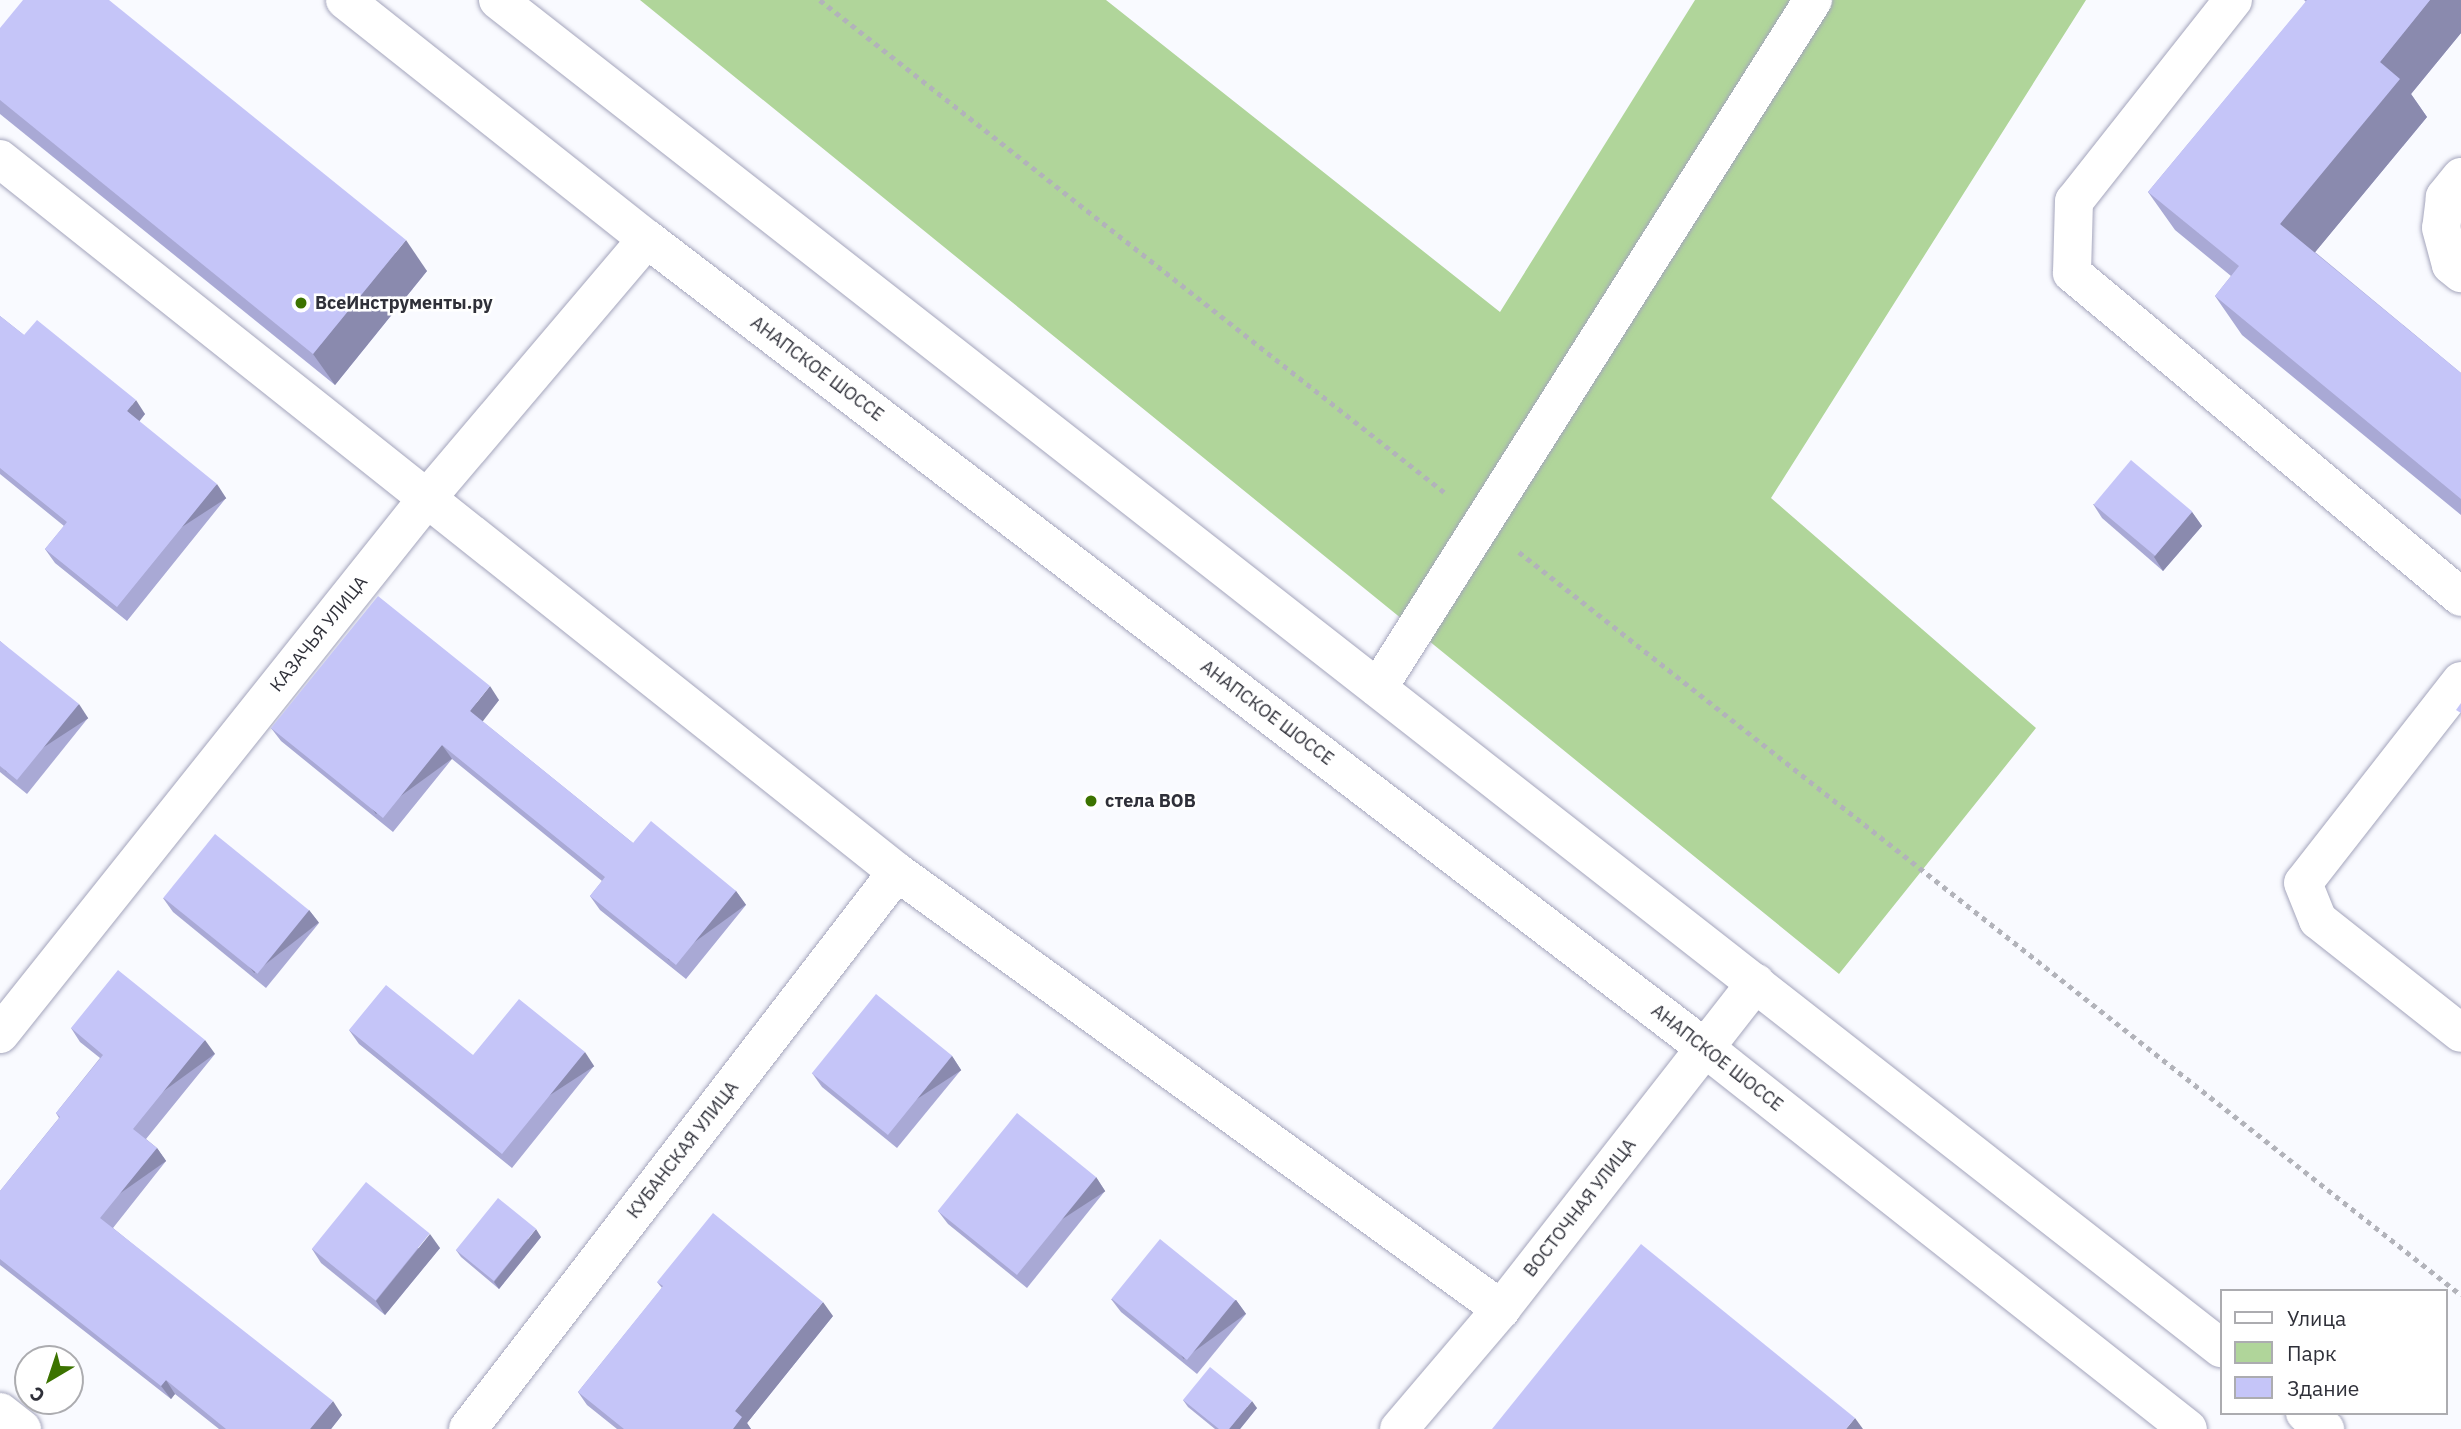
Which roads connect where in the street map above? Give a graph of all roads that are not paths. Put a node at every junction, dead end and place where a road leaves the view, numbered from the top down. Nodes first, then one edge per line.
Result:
1 (345, 0) edge
2 (498, 0) edge
3 (1813, 0) edge
4 (2233, 0) edge
5 (0, 159) edge
6 (2461, 177) edge
7 (647, 239) junction
8 (2461, 273) edge
9 (428, 497) junction
10 (2461, 597) edge
11 (2461, 681) edge
12 (1378, 688) junction
13 (897, 872) junction
14 (1756, 983) junction
15 (0, 1034) edge
16 (2461, 1034) edge
17 (1705, 1048) junction
18 (1501, 1309) junction
19 (2220, 1347) edge
20 (0, 1412) edge
21 (2308, 1415) edge
22 (22, 1429) edge
23 (468, 1429) edge
24 (1399, 1429) edge
25 (2188, 1429) edge
26 (2325, 1429) edge

1 - 7 street, АНАПСКОЕ ШОССЕ
2 - 12 street
3 - 12 street
4 - 10 street
5 - 9 street
6 - 8 street
7 - 9 street, КАЗАЧЬЯ УЛИЦА
7 - 17 street, АНАПСКОЕ ШОССЕ
9 - 13 street
9 - 15 street, КАЗАЧЬЯ УЛИЦА
11 - 16 street
12 - 14 street
13 - 18 street
13 - 23 street, КУБАНСКАЯ УЛИЦА
14 - 17 street, ВОСТОЧНАЯ УЛИЦА
14 - 19 street
17 - 18 street, ВОСТОЧНАЯ УЛИЦА
17 - 25 street, АНАПСКОЕ ШОССЕ
18 - 24 street, ВОСТОЧНАЯ УЛИЦА
20 - 22 street
21 - 26 street

